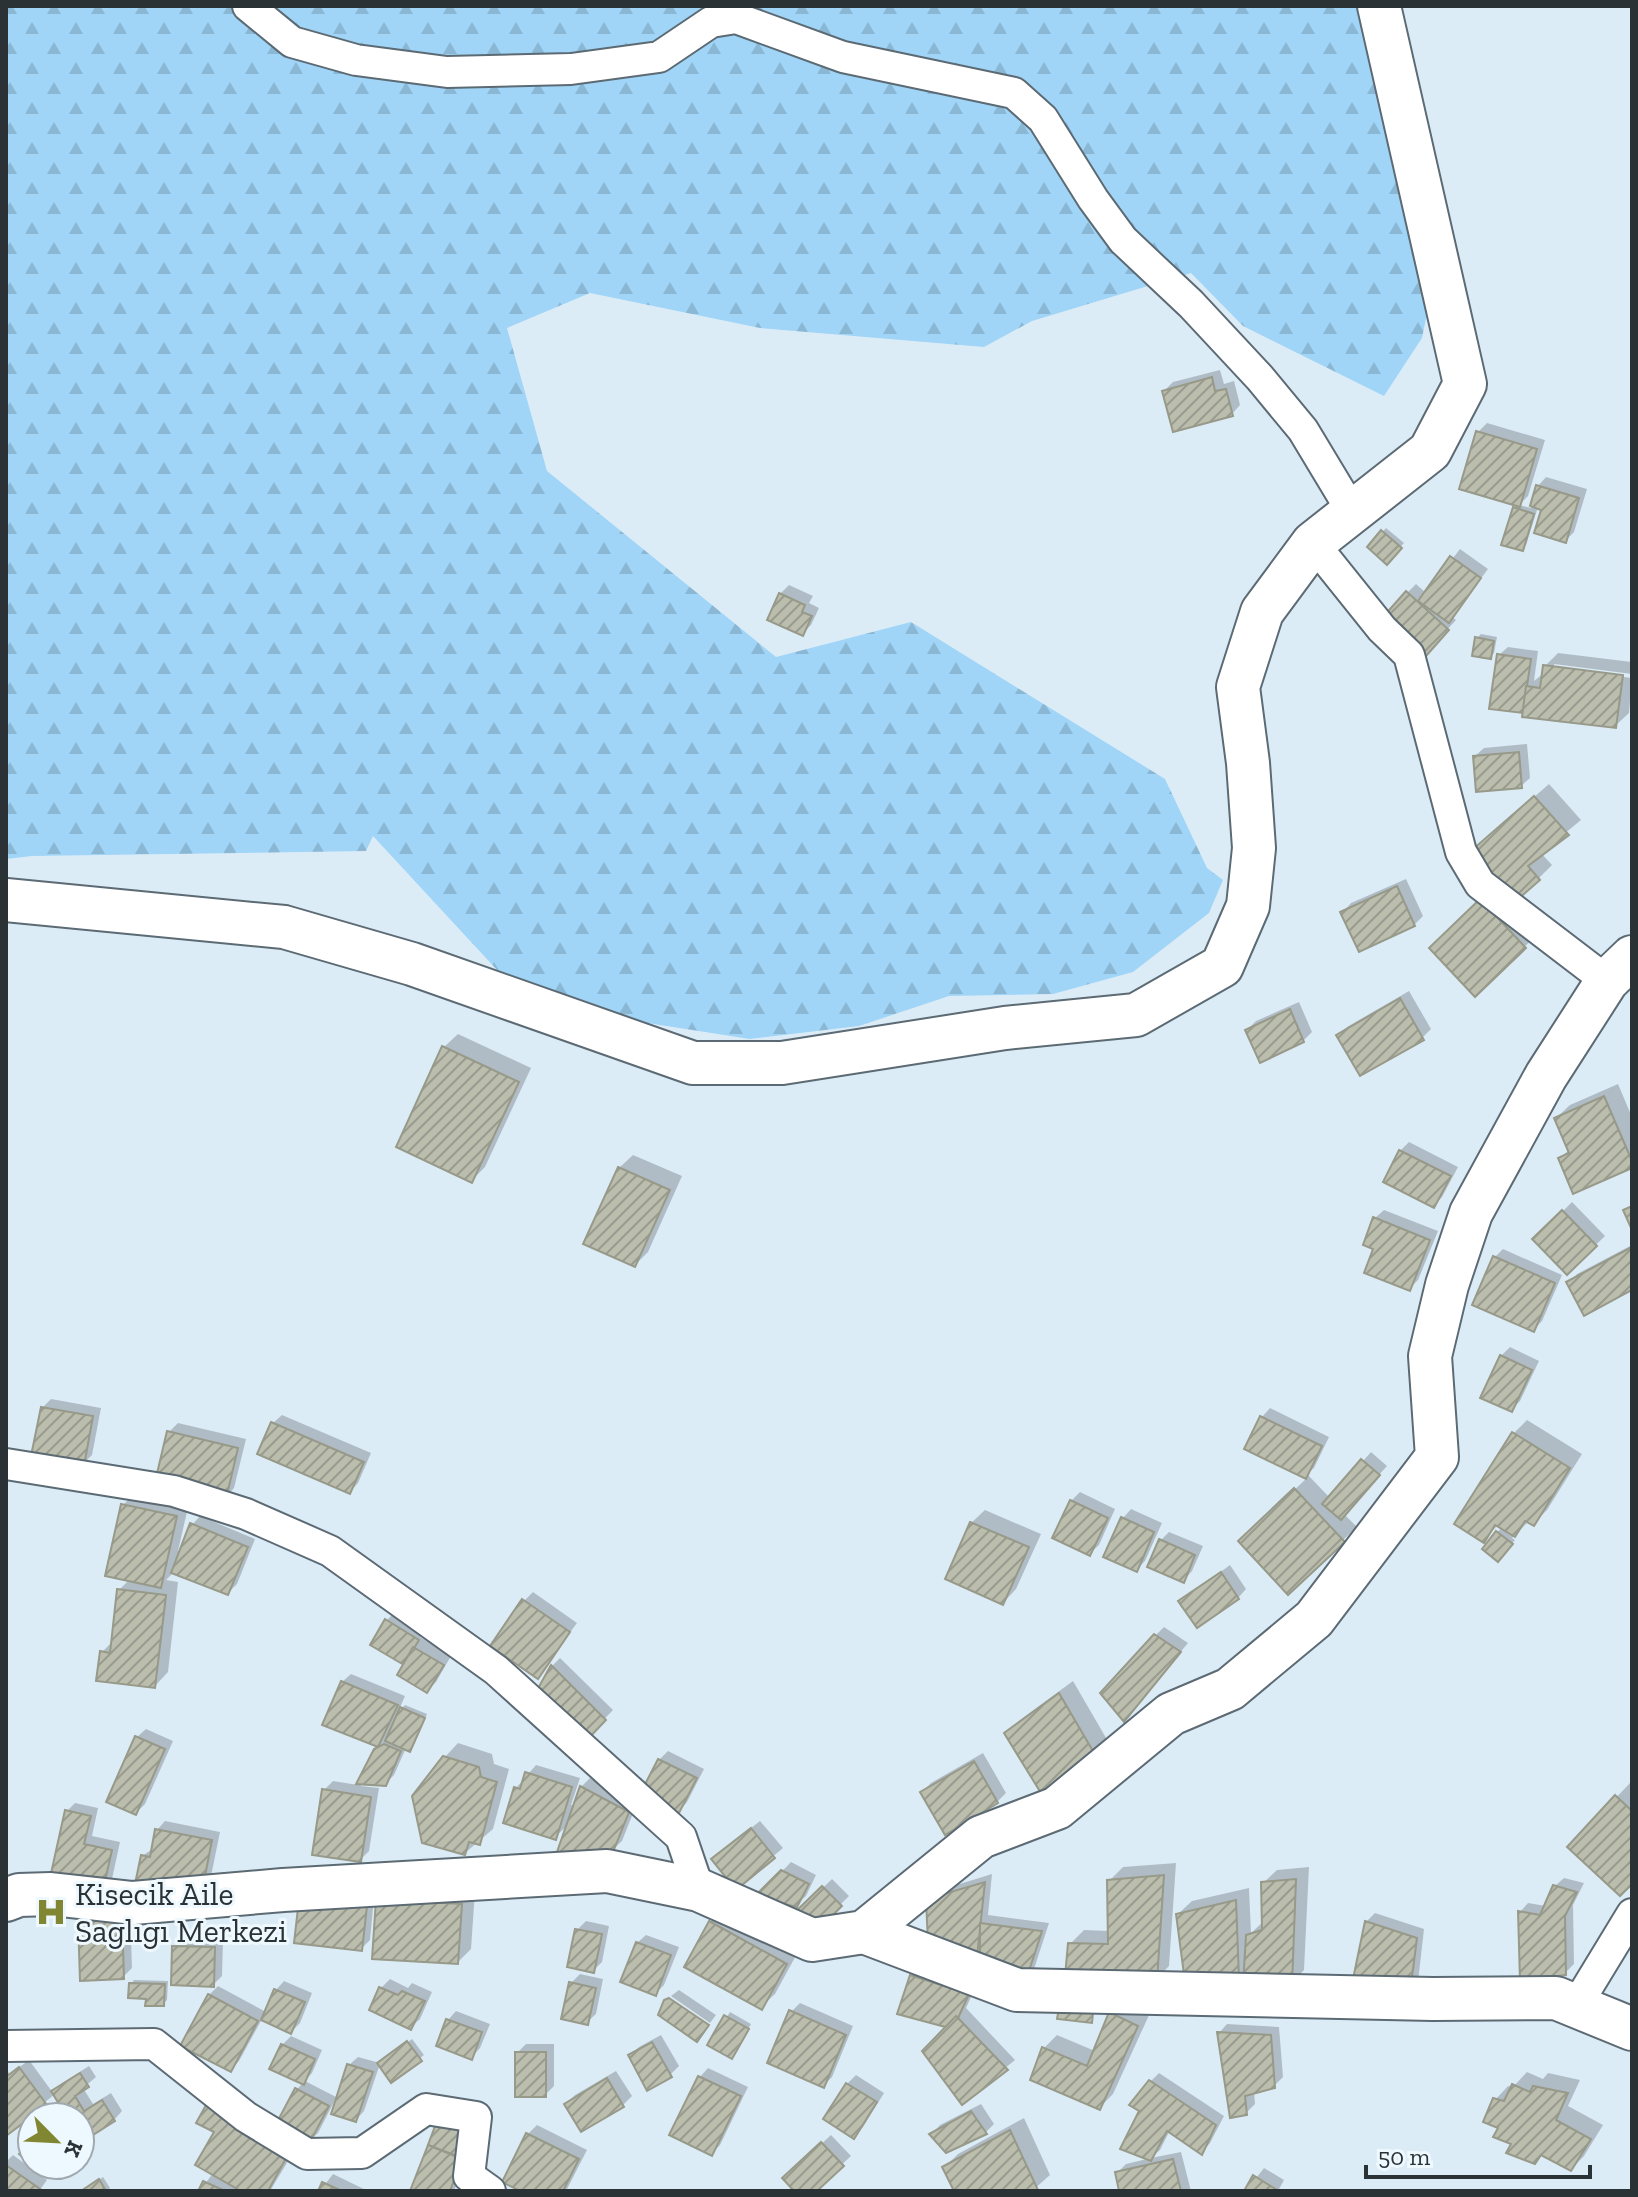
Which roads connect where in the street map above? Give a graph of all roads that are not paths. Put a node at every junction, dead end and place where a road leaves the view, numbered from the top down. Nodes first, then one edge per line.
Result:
1 (248, 6) edge
2 (1379, 6) edge
3 (1353, 513) junction
4 (1313, 543) junction
5 (6, 900) edge
6 (1619, 969) edge
7 (6, 1464) edge
8 (699, 1890) junction
9 (6, 1900) edge
10 (1632, 1914) edge
11 (864, 1932) junction
12 (1576, 2006) junction
13 (1632, 2029) edge
14 (6, 2046) edge
15 (490, 2191) edge

1 - 3 street
2 - 3 street
3 - 4 street
4 - 5 street
4 - 6 street
6 - 11 street
7 - 8 street
8 - 9 street
8 - 11 street
10 - 12 street
11 - 12 street
12 - 13 street
14 - 15 street

